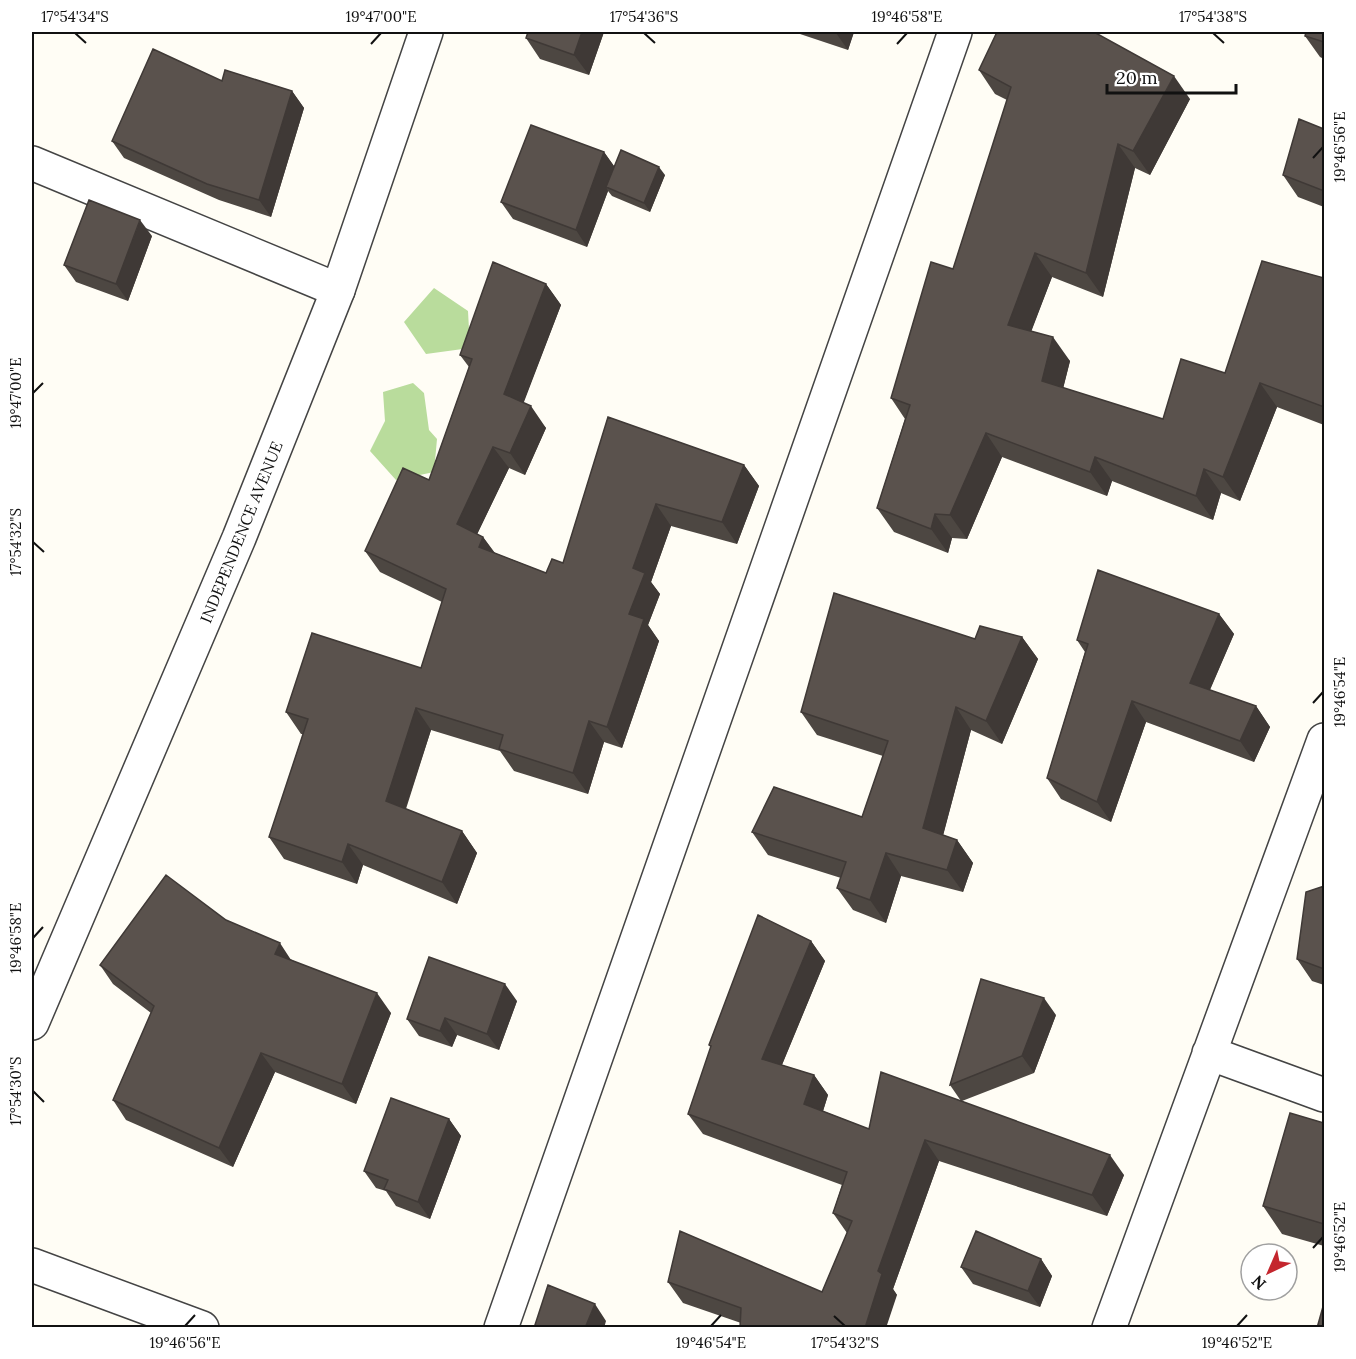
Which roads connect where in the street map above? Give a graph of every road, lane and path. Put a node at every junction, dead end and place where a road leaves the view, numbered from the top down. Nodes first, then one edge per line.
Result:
1 (426, 32) edge
2 (955, 32) edge
3 (32, 163) edge
4 (338, 290) junction
5 (1324, 740) edge
6 (32, 1023) edge
7 (1209, 1053) junction
8 (1324, 1095) edge
9 (32, 1265) edge
10 (202, 1328) edge
11 (501, 1328) edge
12 (1109, 1328) edge

1 - 4 street, INDEPENDENCE AVENUE
2 - 11 street
3 - 4 street
4 - 6 street, INDEPENDENCE AVENUE
5 - 7 street
7 - 8 street
7 - 12 street
9 - 10 street

